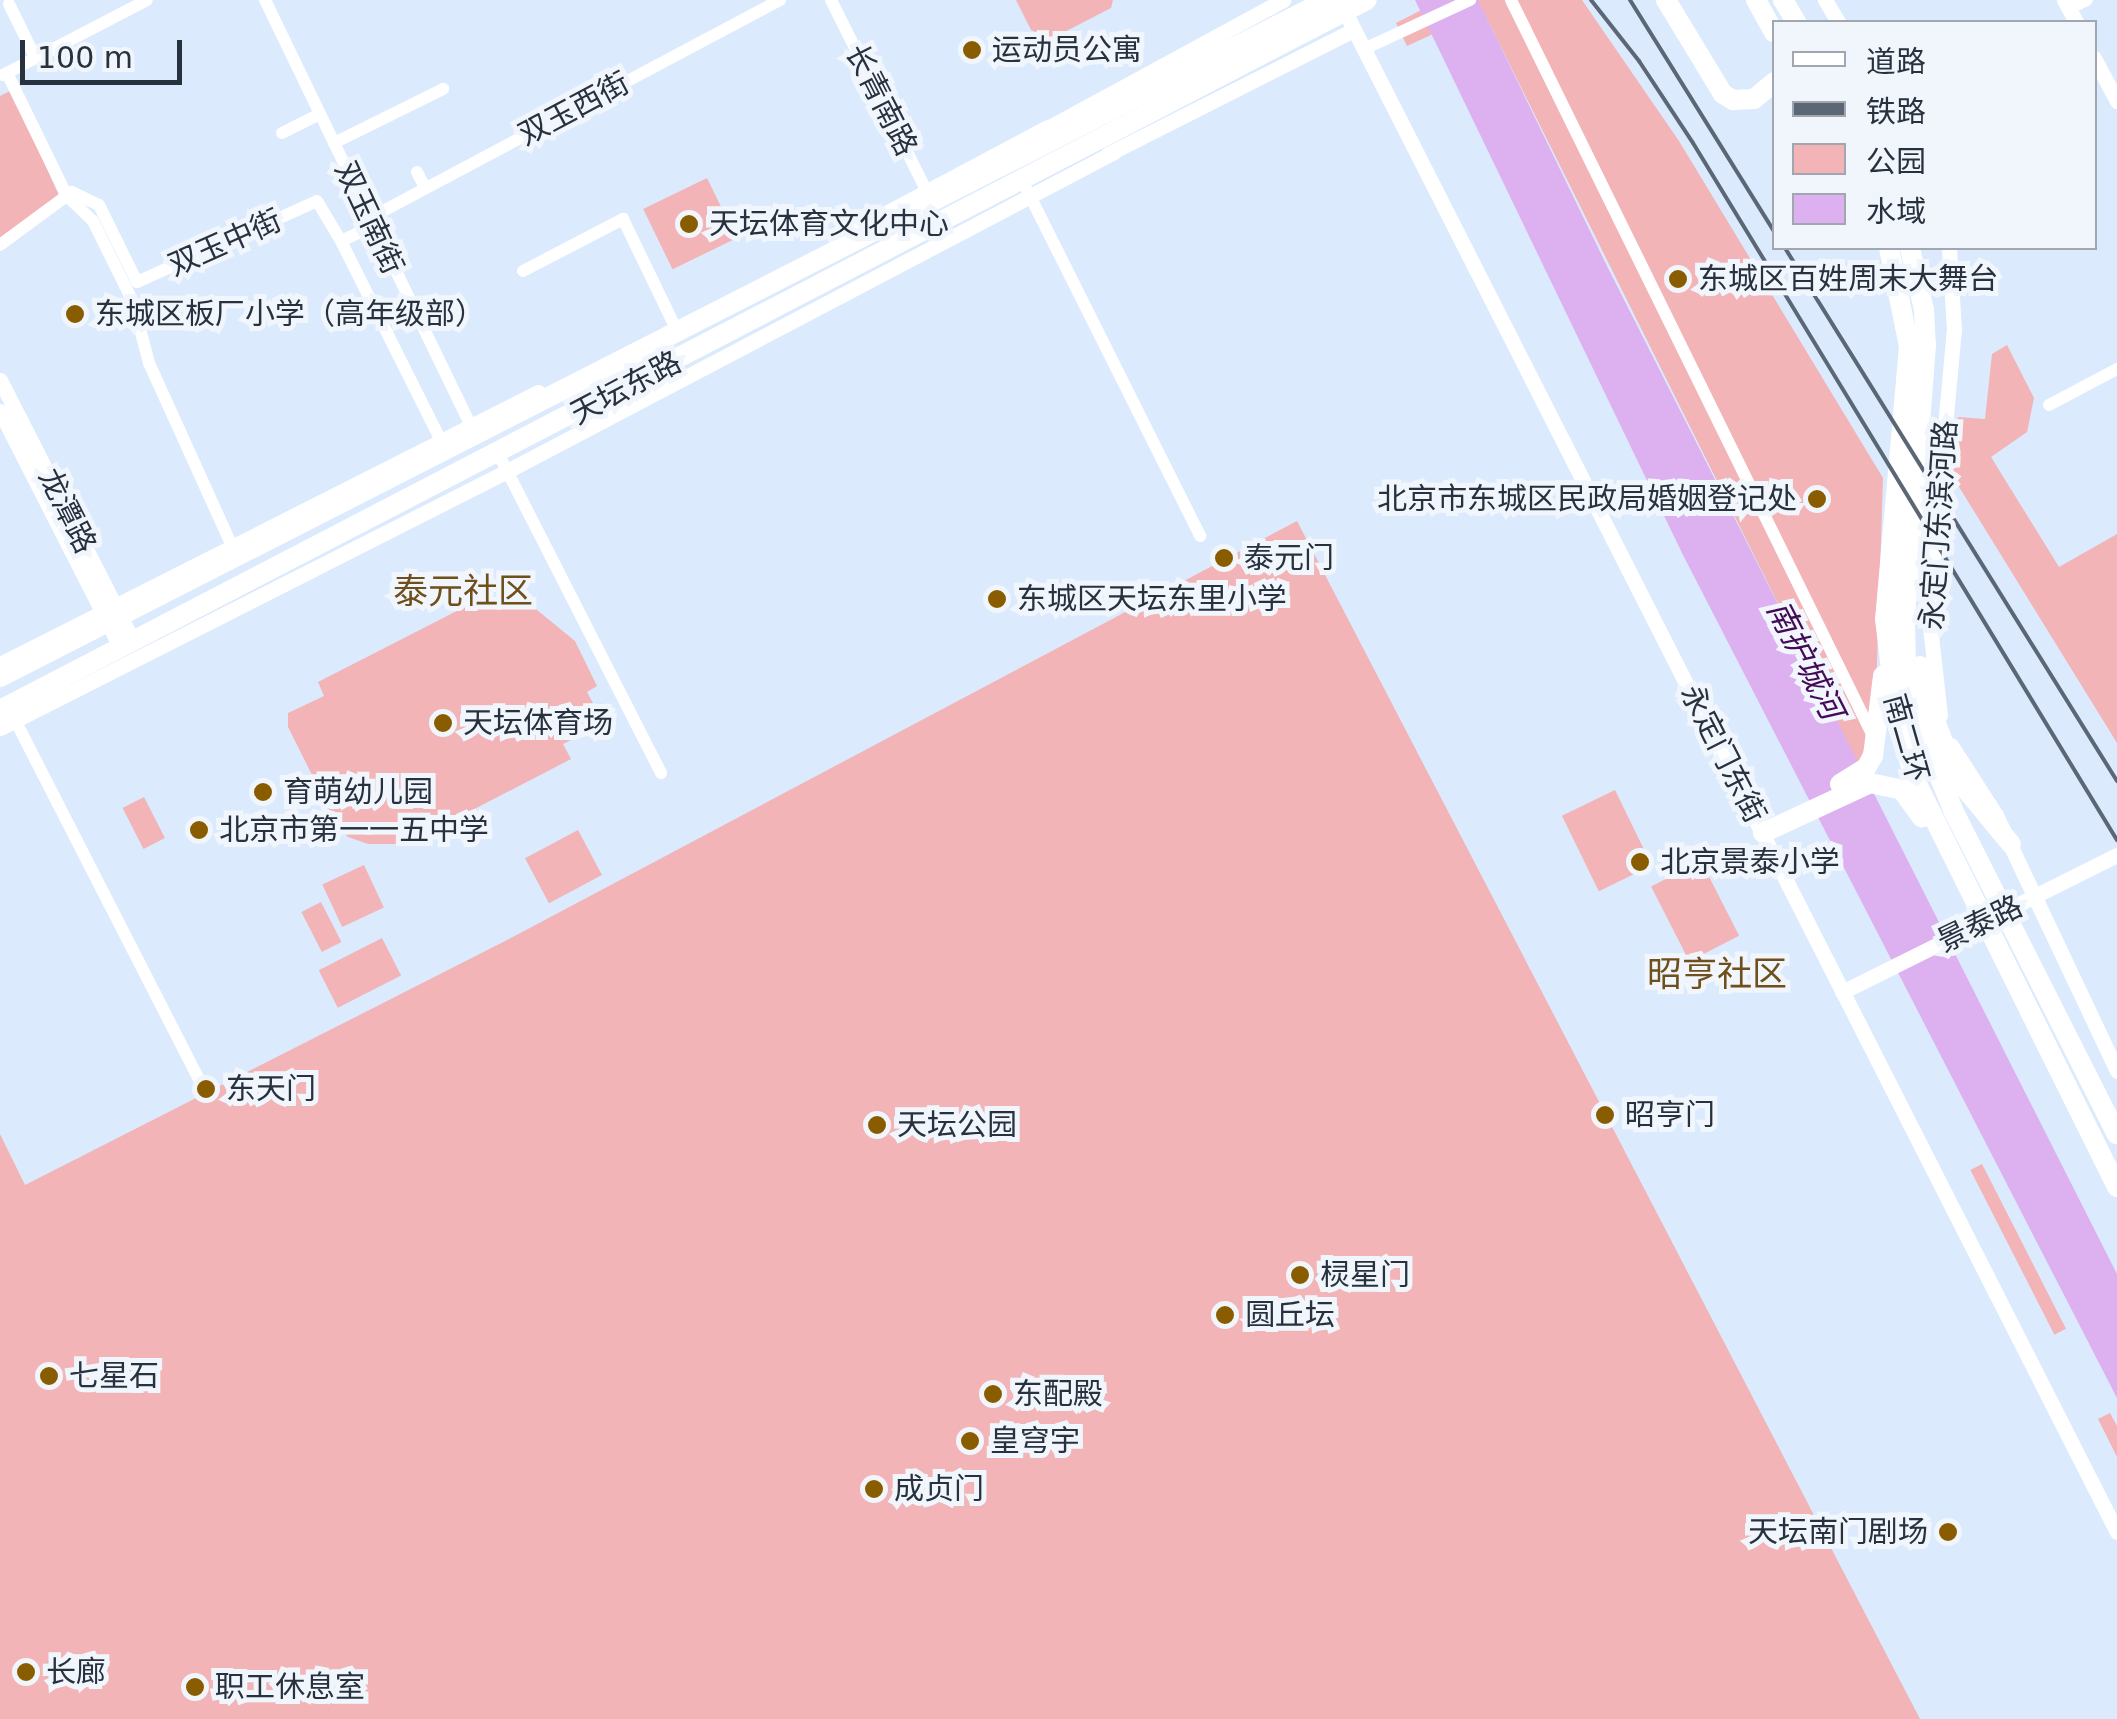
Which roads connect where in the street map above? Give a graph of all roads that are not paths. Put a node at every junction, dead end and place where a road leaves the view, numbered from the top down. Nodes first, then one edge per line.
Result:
1 (147, 0) edge
2 (265, 0) edge
3 (780, 0) edge
4 (831, 0) edge
5 (1285, 0) edge
6 (1367, 0) edge
7 (1470, 0) edge
8 (1511, 0) edge
9 (1666, 0) edge
10 (1756, 0) edge
11 (2087, 0) edge
12 (1338, 1) edge
13 (9, 4) dead end
14 (2070, 10) edge
15 (1772, 28) edge
16 (1354, 30) junction
17 (1364, 49) junction
18 (1244, 51) junction
19 (1314, 51) junction
20 (35, 57) junction
21 (2097, 64) edge
22 (4, 75) edge
23 (1772, 84) edge
24 (443, 88) dead end
25 (2117, 102) edge
26 (320, 114) junction
27 (1047, 126) junction
28 (282, 133) dead end
29 (334, 143) junction
30 (996, 168) junction
31 (417, 172) dead end
32 (425, 188) junction
33 (1026, 189) junction
34 (67, 196) junction
35 (929, 196) junction
36 (369, 223) junction
37 (341, 241) junction
38 (0, 245) edge
39 (1890, 250) edge
40 (1910, 250) edge
41 (1949, 250) edge
42 (523, 271) dead end
43 (676, 328) junction
44 (2117, 369) edge
45 (0, 380) edge
46 (2049, 405) dead end
47 (0, 411) edge
48 (473, 430) junction
49 (443, 444) junction
50 (503, 463) junction
51 (1200, 536) dead end
52 (234, 550) junction
53 (1909, 570) junction
54 (111, 613) junction
55 (127, 644) junction
56 (1886, 654) junction
57 (0, 664) edge
58 (0, 677) edge
59 (6, 716) edge
60 (1875, 749) junction
61 (660, 773) dead end
62 (1792, 813) junction
63 (1761, 828) junction
64 (2011, 844) junction
65 (2117, 855) edge
66 (1965, 882) junction
67 (2036, 896) junction
68 (1842, 992) junction
69 (2117, 1071) edge
70 (202, 1086) dead end
71 (2117, 1134) edge
72 (2117, 1187) edge
73 (2117, 1532) edge

1 - 20 street
2 - 26 street, 双玉南街
3 - 32 street, 双玉西街
4 - 35 street, 长青南路
5 - 19 street
5 - 27 street
6 - 18 main road
7 - 17 street
8 - 60 street
9 - 23 main road
10 - 15 main road
11 - 14 street
12 - 16 street, 永定门东街
12 - 18 main road
13 - 20 street
16 - 17 street, 永定门东街
16 - 19 street
17 - 63 street, 永定门东街
18 - 30 main road, 天坛东路
18 - 33 main road, 天坛东路
19 - 33 street
20 - 22 street
21 - 25 street
22 - 34 street
24 - 29 street
26 - 28 street
26 - 29 street, 双玉南街
27 - 30 street
27 - 35 street
29 - 36 street, 双玉南街
30 - 35 main road, 天坛东路
31 - 32 street
32 - 36 street, 双玉西街
33 - 50 main road, 天坛东路
33 - 51 street
34 - 37 street, 双玉中街
34 - 38 street
34 - 52 street
35 - 43 main road, 天坛东路
36 - 37 street
36 - 48 street, 双玉南街
37 - 49 street
39 - 56 main road, 南二环
40 - 53 main road, 南二环
41 - 64 street, 永定门东滨河路
42 - 43 street
43 - 48 main road, 天坛东路
44 - 46 street
45 - 54 street, 龙潭路
47 - 54 street, 龙潭路
48 - 49 main road, 天坛东路
49 - 52 main road, 天坛东路
50 - 55 main road, 天坛东路
50 - 59 street
50 - 61 street
52 - 54 main road, 天坛东路
53 - 64 main road
53 - 71 main road, 南二环
54 - 55 street, 龙潭路
54 - 57 street
54 - 58 main road, 天坛东路
55 - 59 main road, 天坛东路
56 - 60 main road
56 - 66 main road, 南二环
59 - 70 street
60 - 62 main road
62 - 63 main road
62 - 66 main road
63 - 68 street, 永定门东街
64 - 67 street, 永定门东滨河路
65 - 67 street, 景泰路
66 - 72 main road, 南二环
67 - 68 street, 景泰路
67 - 69 street
68 - 73 street, 永定门东街

